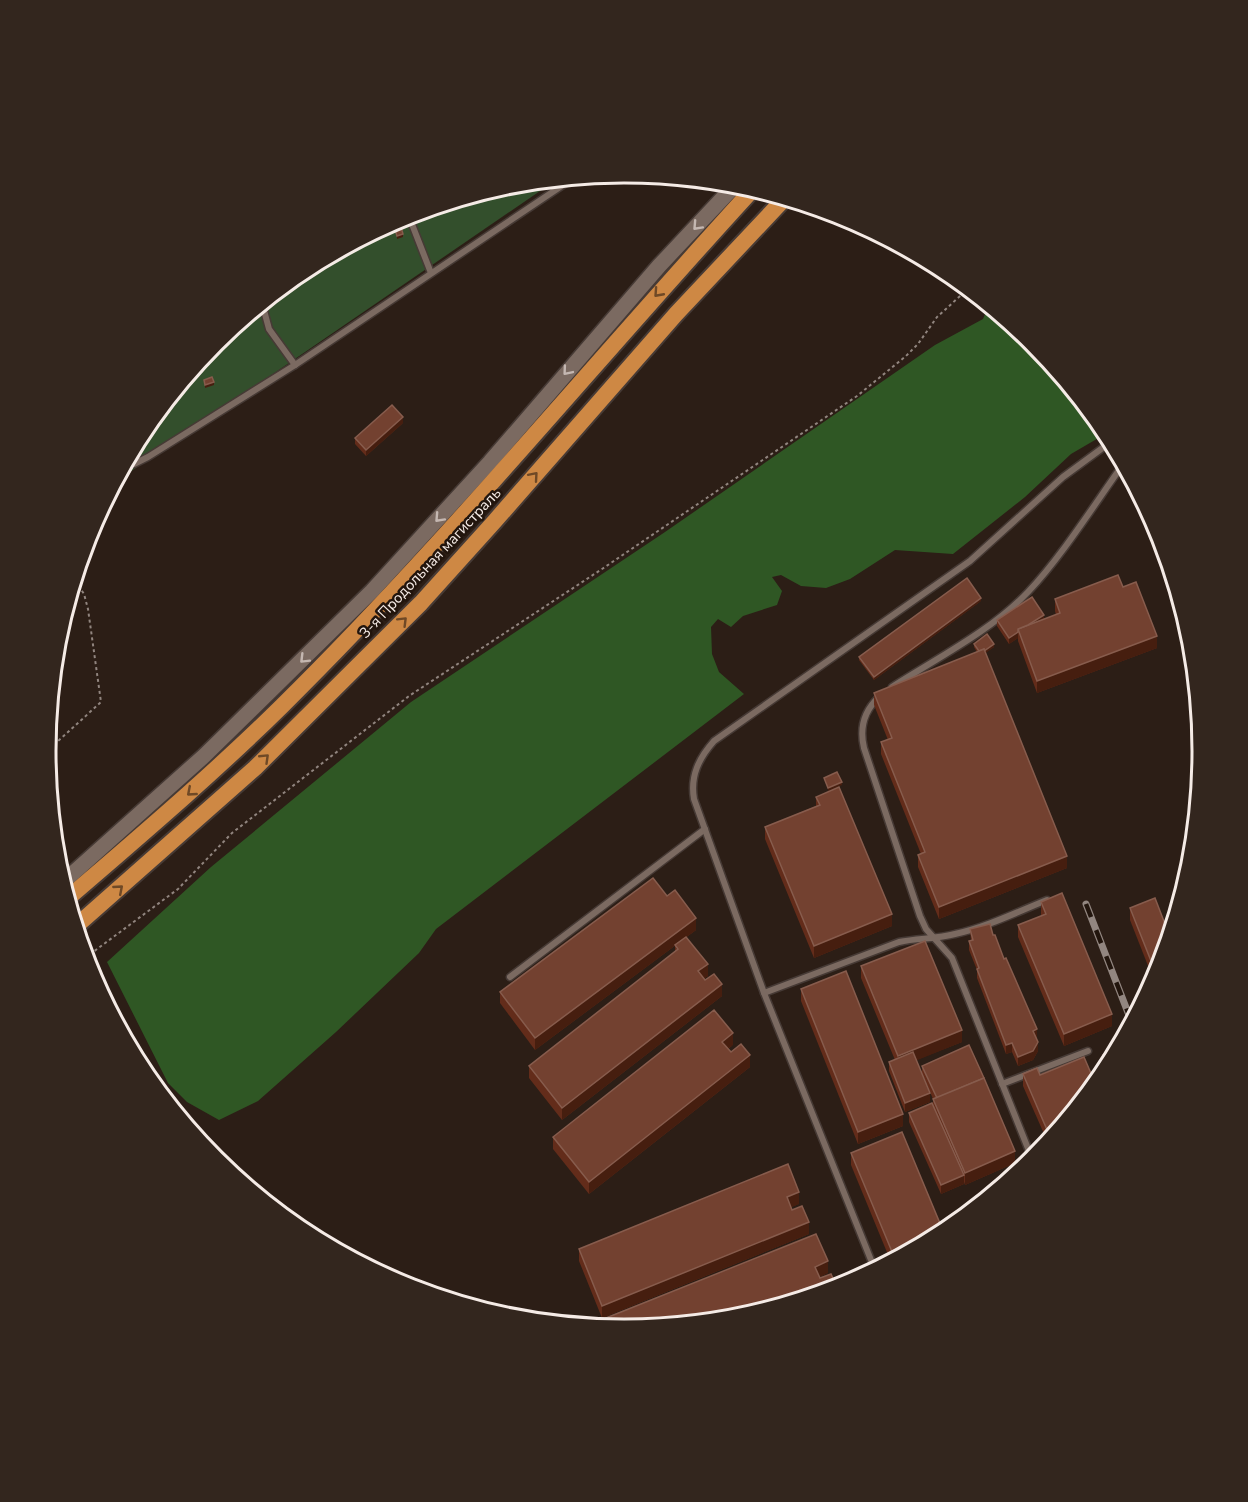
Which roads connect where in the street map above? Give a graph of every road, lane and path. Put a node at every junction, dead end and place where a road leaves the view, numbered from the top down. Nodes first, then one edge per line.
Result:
1 (561, 186) edge
2 (729, 192) edge
3 (747, 196) edge
4 (779, 204) edge
5 (412, 224) edge
6 (431, 273) junction
7 (962, 294) edge
8 (264, 311) edge
9 (295, 365) junction
10 (1104, 447) edge
11 (134, 464) edge
12 (1118, 471) edge
13 (80, 588) edge
14 (56, 743) edge
15 (705, 829) junction
16 (70, 876) edge
17 (74, 893) edge
18 (1059, 895) edge
19 (82, 921) edge
20 (934, 937) junction
21 (93, 952) edge
22 (510, 977) dead end
23 (764, 993) junction
24 (1088, 1051) dead end
25 (1002, 1084) junction
26 (1029, 1150) edge
27 (872, 1262) edge

1 - 6 lane
2 -> 16 street
3 -> 17 highway, 3-я Продольная магистраль
19 -> 4 highway, 3-я Продольная магистраль
5 - 6 lane
6 - 9 lane
7 - 21 path
8 - 9 lane
9 - 11 lane
10 - 15 lane
12 - 20 lane
13 - 14 path
15 - 22 lane
15 - 23 lane
18 - 20 lane
20 - 23 lane
20 - 25 lane
23 - 27 lane
24 - 25 lane
25 - 26 lane

